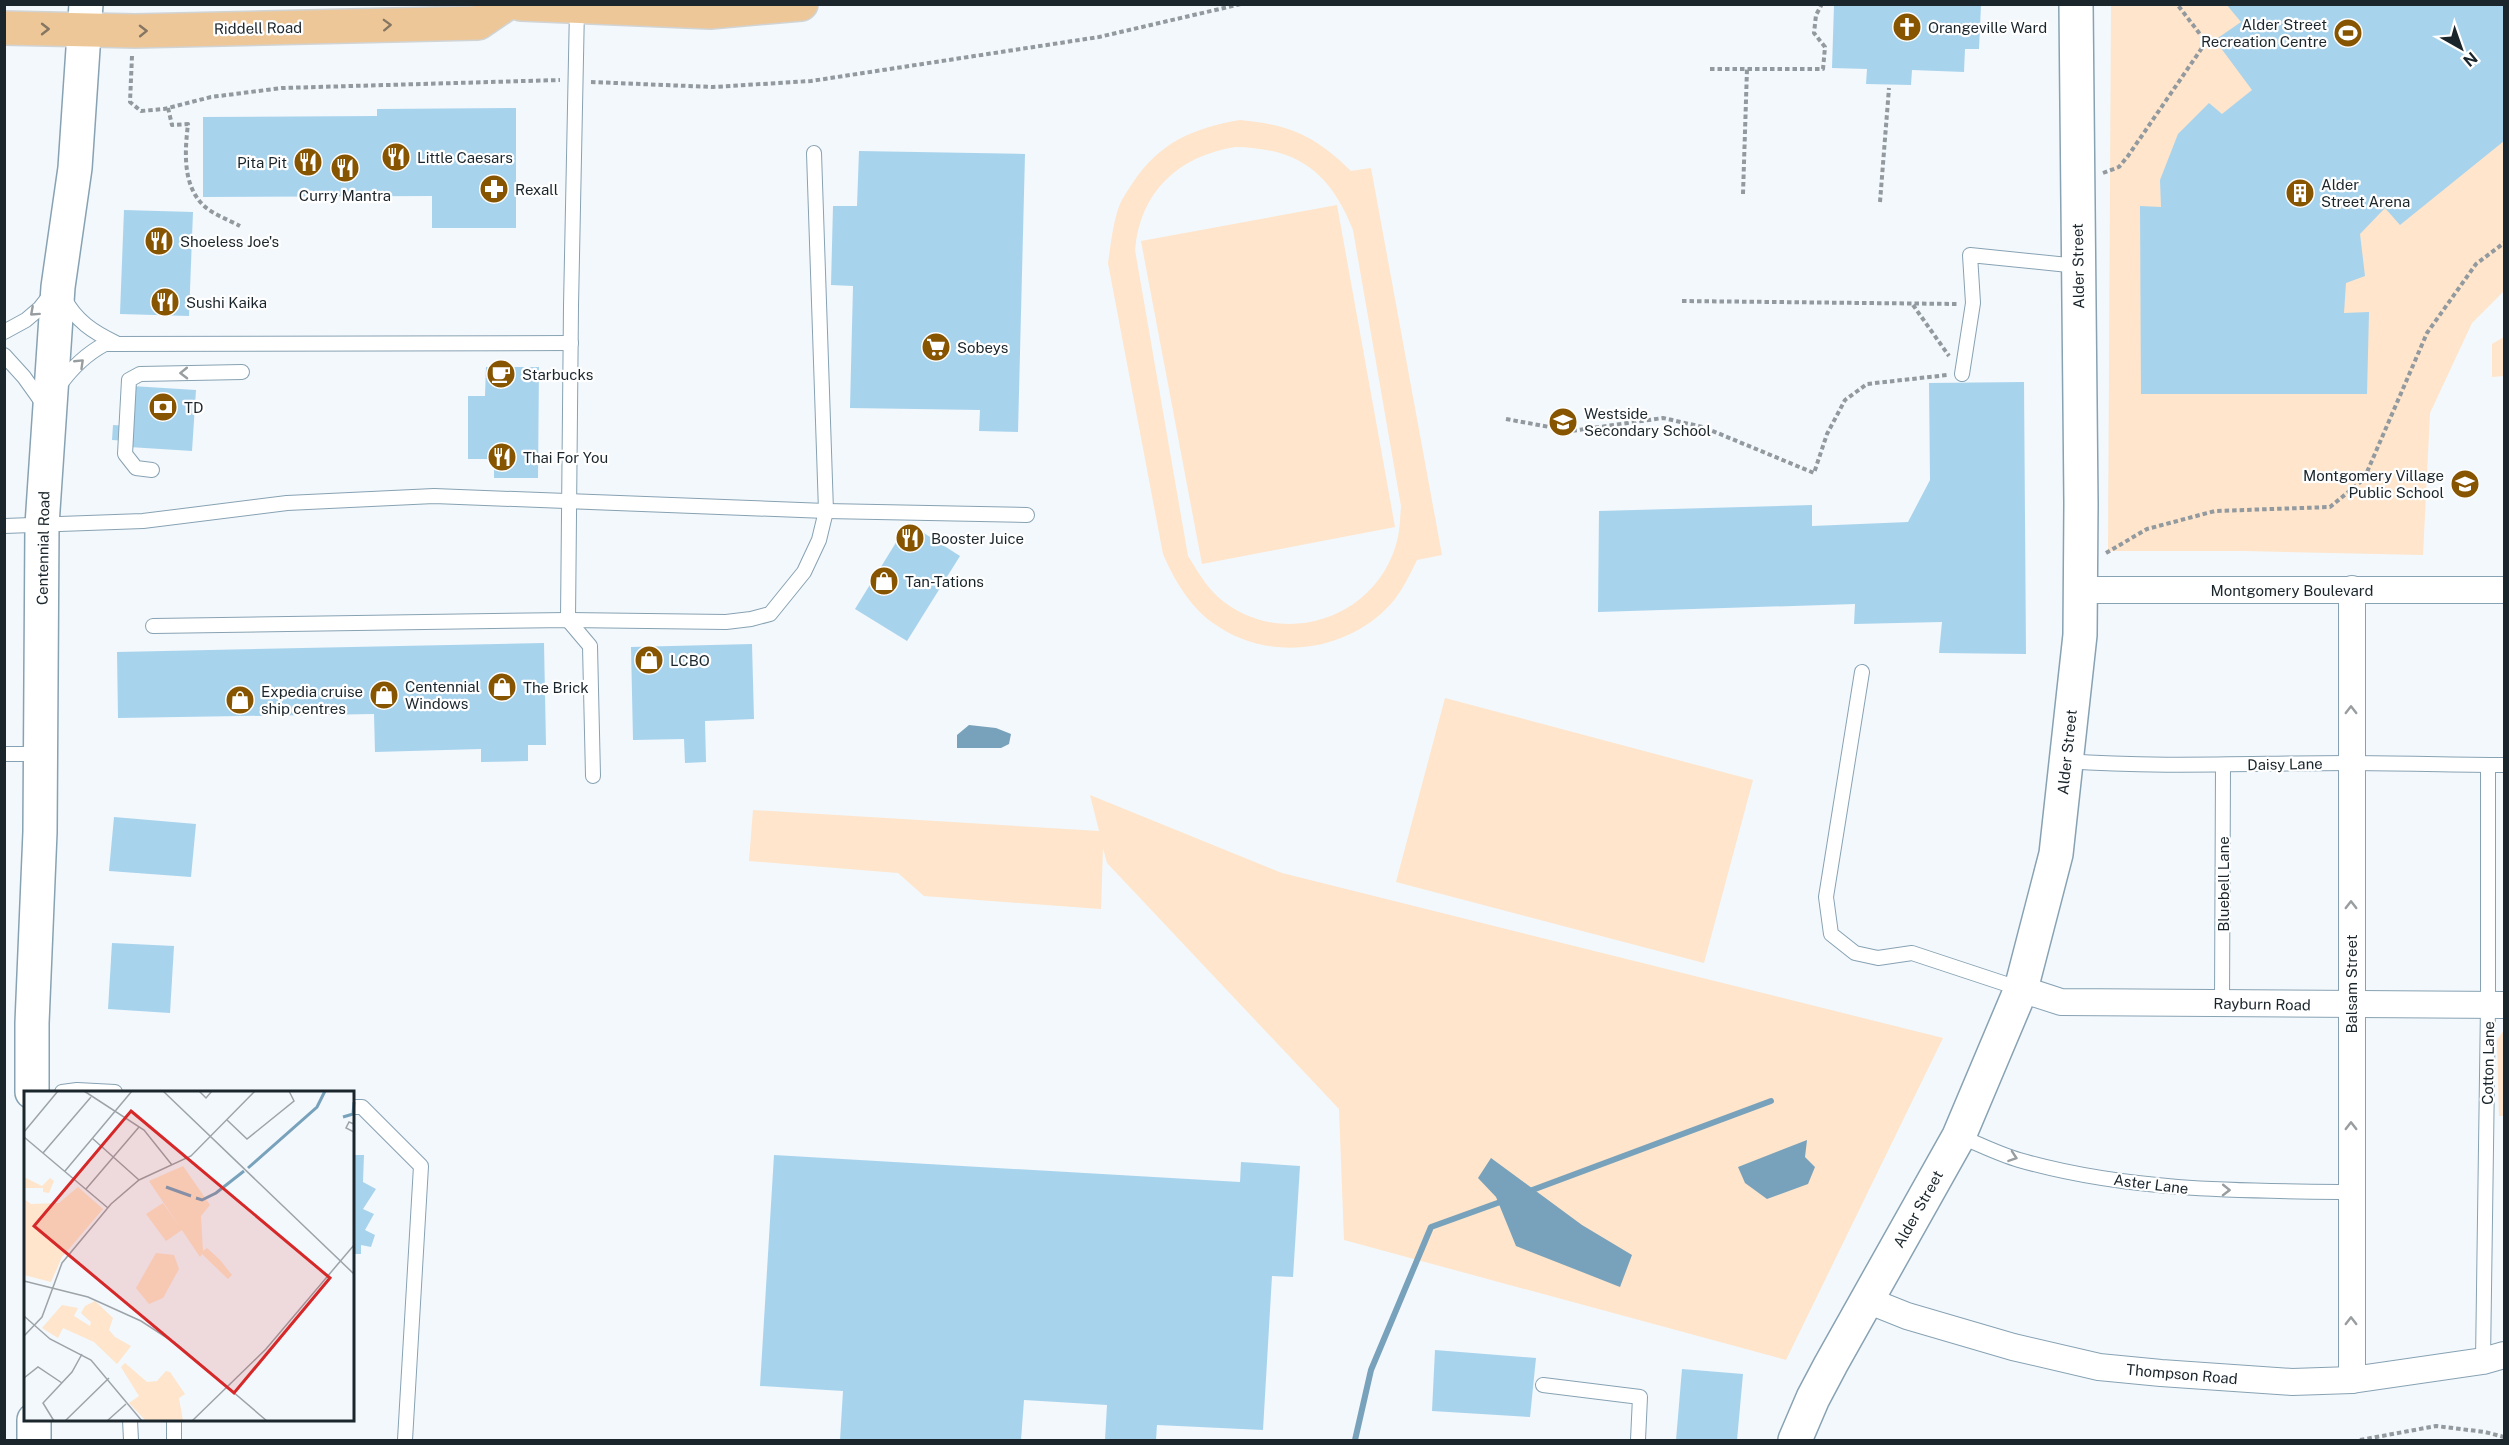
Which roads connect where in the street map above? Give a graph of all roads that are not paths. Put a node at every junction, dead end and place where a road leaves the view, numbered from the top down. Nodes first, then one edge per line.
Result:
1 (506, 4) edge
2 (521, 4) edge
3 (801, 4) edge
4 (2076, 4) edge
5 (618, 7) edge
6 (578, 8) junction
7 (85, 17) edge
8 (4, 28) edge
9 (814, 153) dead end
10 (2079, 266) junction
11 (58, 287) junction
12 (4, 333) edge
13 (571, 343) junction
14 (120, 345) junction
15 (4, 355) edge
16 (242, 372) dead end
17 (1962, 374) road end
18 (50, 406) junction
19 (152, 470) dead end
20 (570, 501) junction
21 (826, 511) junction
22 (1027, 516) dead end
23 (42, 525) junction
24 (4, 526) edge
25 (2352, 589) junction
26 (2080, 590) junction
27 (2505, 590) edge
28 (568, 620) junction
29 (153, 626) dead end
30 (1862, 672) dead end
31 (41, 753) junction
32 (4, 754) edge
33 (2066, 761) junction
34 (2351, 763) junction
35 (2223, 765) junction
36 (2488, 765) junction
37 (2505, 765) edge
38 (593, 776) dead end
39 (2021, 990) junction
40 (2222, 1004) junction
41 (2496, 1005) edge
42 (2351, 1006) junction
43 (32, 1091) edge
44 (70, 1091) edge
45 (96, 1091) edge
46 (354, 1107) edge
47 (1959, 1136) junction
48 (2350, 1192) junction
49 (1867, 1300) junction
50 (2494, 1358) edge
51 (2352, 1380) junction
52 (1543, 1385) dead end
53 (34, 1421) edge
54 (130, 1421) edge
55 (174, 1421) edge
56 (34, 1440) edge
57 (131, 1440) edge
58 (174, 1440) edge
59 (405, 1440) edge
60 (1638, 1440) edge
61 (1795, 1440) edge

7 -> 1 main road, Riddell Road
2 - 6 main road
3 - 5 main road
4 - 10 street, Alder Street
5 - 6 main road
6 - 13 lane
8 -> 7 main road, Riddell Road
7 - 11 street, Centennial Road
9 - 21 lane
10 - 17 lane
10 - 26 street, Alder Street
11 -> 12 lane
11 - 14 lane
11 - 18 street, Centennial Road
13 - 14 lane
13 - 20 lane
18 -> 14 lane
15 - 18 lane
16 -> 19 lane
18 - 23 street, Centennial Road
20 - 21 lane
20 - 23 lane
20 - 28 lane
21 - 22 lane
21 - 28 lane
23 - 24 lane
23 - 31 street, Centennial Road
25 - 26 street, Montgomery Boulevard
25 - 27 street, Montgomery Boulevard
34 -> 25 street, Balsam Street
26 - 33 street, Alder Street
28 - 29 lane
28 - 38 lane
30 - 39 lane
31 - 32 lane
31 - 43 street, Centennial Road
33 - 35 lane, Daisy Lane
33 - 39 street, Alder Street
34 - 35 lane, Daisy Lane
34 - 36 lane, Daisy Lane
42 -> 34 street, Balsam Street
35 - 40 lane, Bluebell Lane
36 - 37 lane, Daisy Lane
36 - 41 lane, Cotton Lane
39 - 40 street, Rayburn Road
39 - 47 street, Alder Street
40 - 42 street, Rayburn Road
41 - 42 street, Rayburn Road
41 - 50 lane, Cotton Lane
48 -> 42 street, Balsam Street
44 - 45 lane
46 - 59 lane
47 -> 48 lane, Aster Lane
47 - 49 street, Alder Street
51 -> 48 street, Balsam Street
49 - 51 street, Thompson Road
49 - 61 street, Alder Street
50 - 51 street, Thompson Road
52 - 60 lane
53 - 56 street
54 - 57 lane
55 - 58 lane

